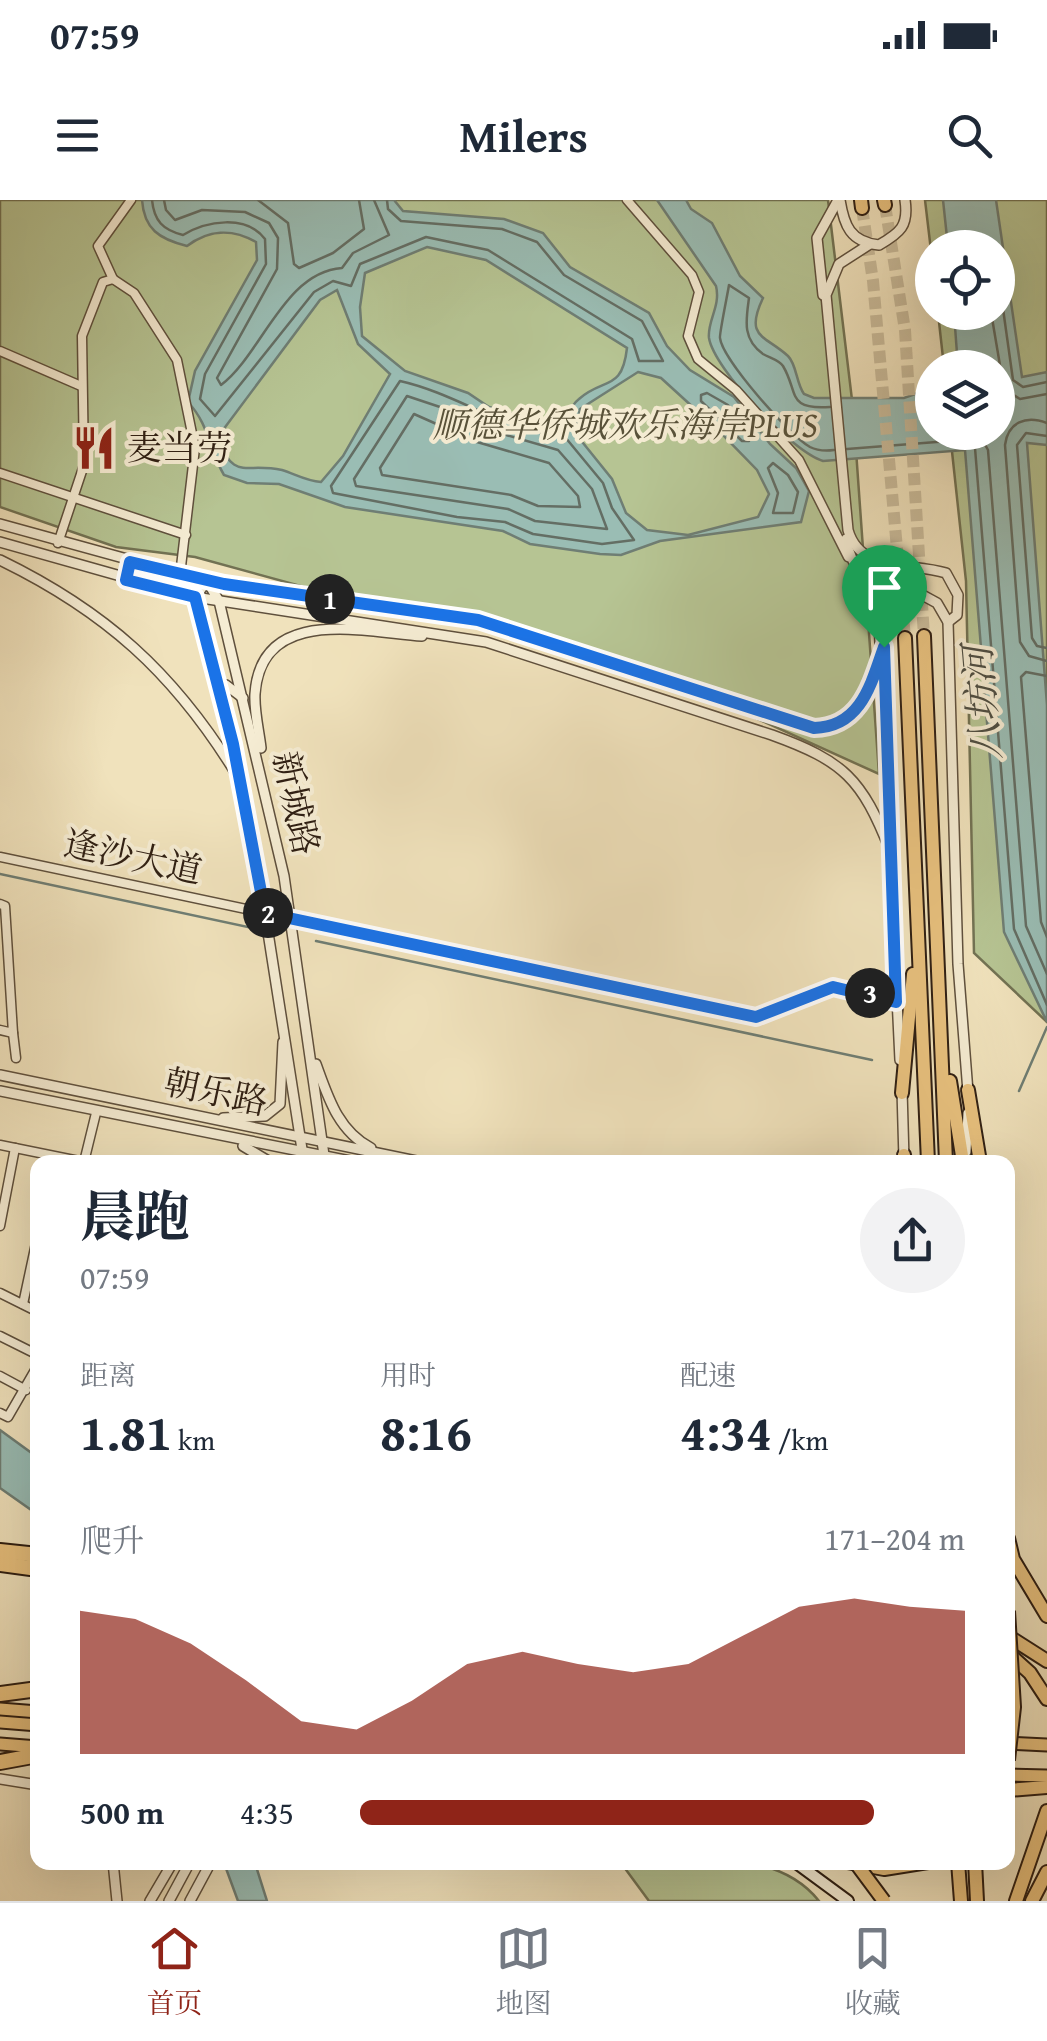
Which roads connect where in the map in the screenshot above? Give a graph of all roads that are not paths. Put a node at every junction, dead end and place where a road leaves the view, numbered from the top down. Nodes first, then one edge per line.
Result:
1 (130, 200) edge
2 (627, 200) edge
3 (839, 200) edge
4 (905, 200) edge
5 (870, 244) junction
6 (113, 279) junction
7 (829, 341) junction
8 (0, 351) edge
9 (81, 386) junction
10 (0, 473) edge
11 (74, 497) junction
12 (845, 516) junction
13 (0, 524) edge
14 (186, 536) junction
15 (0, 542) edge
16 (58, 543) junction
17 (848, 558) junction
18 (0, 560) edge
19 (130, 562) junction
20 (180, 575) junction
21 (126, 580) junction
22 (206, 581) junction
23 (303, 595) junction
24 (195, 597) junction
25 (218, 601) junction
26 (302, 614) junction
27 (880, 622) junction
28 (948, 622) junction
29 (924, 636) tunnel mouth
30 (905, 638) tunnel mouth
31 (470, 639) junction
32 (884, 647) junction
33 (681, 683) junction
34 (222, 697) junction
35 (244, 700) junction
36 (675, 702) junction
37 (240, 780) junction
38 (266, 786) junction
39 (0, 857) edge
40 (893, 857) junction
41 (0, 904) edge
42 (265, 913) junction
43 (290, 918) junction
44 (917, 921) junction
45 (896, 1002) junction
46 (941, 1024) junction
47 (0, 1030) edge
48 (13, 1033) junction
49 (284, 1034) junction
50 (308, 1041) junction
51 (16, 1058) dead end
52 (0, 1075) edge
53 (0, 1090) edge
54 (968, 1090) junction
55 (902, 1094) junction
56 (96, 1112) junction
57 (210, 1120) junction
58 (212, 1137) junction
59 (302, 1138) junction
60 (323, 1142) junction
61 (0, 1144) edge
62 (16, 1148) junction
63 (382, 1154) junction
64 (40, 1155) edge
65 (86, 1155) edge
66 (261, 1155) edge
67 (291, 1155) edge
68 (304, 1155) edge
69 (325, 1155) edge
70 (387, 1155) edge
71 (904, 1155) edge
72 (928, 1155) edge
73 (946, 1155) edge
74 (964, 1155) edge
75 (965, 1155) edge
76 (979, 1155) edge
77 (0, 1226) edge
78 (30, 1271) edge
79 (0, 1293) edge
80 (23, 1304) junction
81 (30, 1308) edge
82 (0, 1336) edge
83 (30, 1351) edge
84 (0, 1376) edge
85 (30, 1382) edge
86 (26, 1390) junction
87 (0, 1413) edge
88 (0, 1551) edge
89 (30, 1554) edge
90 (1015, 1562) edge
91 (0, 1564) edge
92 (30, 1568) edge
93 (1047, 1616) edge
94 (1015, 1641) edge
95 (1042, 1658) edge
96 (1015, 1659) edge
97 (30, 1690) edge
98 (0, 1694) edge
99 (1047, 1700) edge
100 (0, 1709) edge
101 (30, 1711) edge
102 (0, 1722) edge
103 (30, 1724) edge
104 (1015, 1743) edge
105 (0, 1744) edge
106 (1047, 1745) edge
107 (30, 1746) edge
108 (30, 1756) edge
109 (0, 1762) edge
110 (1015, 1774) edge
111 (1047, 1776) edge
112 (0, 1779) edge
113 (30, 1784) edge
114 (1047, 1788) edge
115 (1015, 1790) edge
116 (1047, 1811) edge
117 (114, 1870) edge
118 (167, 1870) edge
119 (186, 1870) edge
120 (207, 1870) edge
121 (806, 1870) edge
122 (859, 1870) edge
123 (958, 1870) edge
124 (975, 1870) edge
125 (1047, 1872) edge
126 (1017, 1896) edge
127 (1033, 1897) edge
128 (117, 1901) edge
129 (150, 1901) edge
130 (169, 1901) edge
131 (190, 1901) edge
132 (848, 1901) edge
133 (884, 1901) edge
134 (960, 1901) edge
135 (977, 1901) edge

1 - 6 street
2 - 17 street
3 - 5 street
3 - 7 street
4 - 5 street
5 - 7 street
6 - 9 street
6 - 14 street
7 - 12 street
8 - 9 street
9 - 11 street
10 - 11 street
11 - 14 street
11 - 16 street
12 - 17 street
12 - 28 street
13 - 16 street
14 - 20 street
15 - 21 street
16 - 19 street
17 - 27 street
18 - 37 street
19 - 20 street
19 - 21 street
20 - 22 street
21 - 24 street
22 - 23 street
22 - 24 street
22 - 25 street, 新城路
23 - 26 street
23 - 33 street
24 - 25 street
24 - 34 street, 新城路
25 - 26 street
25 - 35 street, 新城路
26 - 31 street
27 - 28 street
27 - 32 street
28 - 54 street
29 - 46 highway
30 - 44 highway
31 - 36 street
31 - 38 street
32 - 33 street
32 - 40 street
33 - 36 street
34 - 35 street
34 - 37 street, 新城路
35 - 38 street, 新城路
36 - 40 street
37 - 42 street, 新城路
38 - 43 street, 新城路
39 - 42 street, 逢沙大道
40 - 45 street
41 - 48 street
42 - 43 street, 逢沙大道
42 - 49 street, 新城路
43 - 45 street, 逢沙大道
43 - 50 street, 新城路
44 - 55 highway
44 - 72 highway
45 - 55 street
46 - 73 highway
46 - 74 highway
47 - 48 street
48 - 51 street
49 - 57 street
49 - 59 street, 新城路
50 - 60 street, 新城路
50 - 63 street
52 - 57 street, 朝乐路
53 - 56 street, 朝乐路
54 - 75 street
54 - 76 highway
55 - 71 street
56 - 58 street, 朝乐路
56 - 65 street
57 - 59 street, 朝乐路
58 - 66 street
58 - 67 street, 朝乐路
59 - 60 street, 朝乐路
59 - 68 street, 新城路
60 - 63 street, 朝乐路
60 - 69 street, 新城路
61 - 62 street
62 - 64 street
62 - 77 street
63 - 70 street, 朝乐路
78 - 80 street
79 - 80 street
80 - 81 street
82 - 83 street
84 - 86 street
85 - 86 street
86 - 87 street
88 - 89 highway
90 - 93 highway
91 - 92 highway
94 - 95 highway
96 - 99 highway
97 - 98 highway
100 - 101 main road
102 - 103 main road
104 - 106 main road
105 - 107 main road
108 - 109 highway
110 - 111 main road
112 - 113 street
114 - 115 highway
116 - 126 highway
117 - 128 street
118 - 129 street
119 - 130 street
120 - 131 street
121 - 132 main road
122 - 133 highway, bridge
123 - 134 highway
124 - 135 highway
125 - 127 highway

